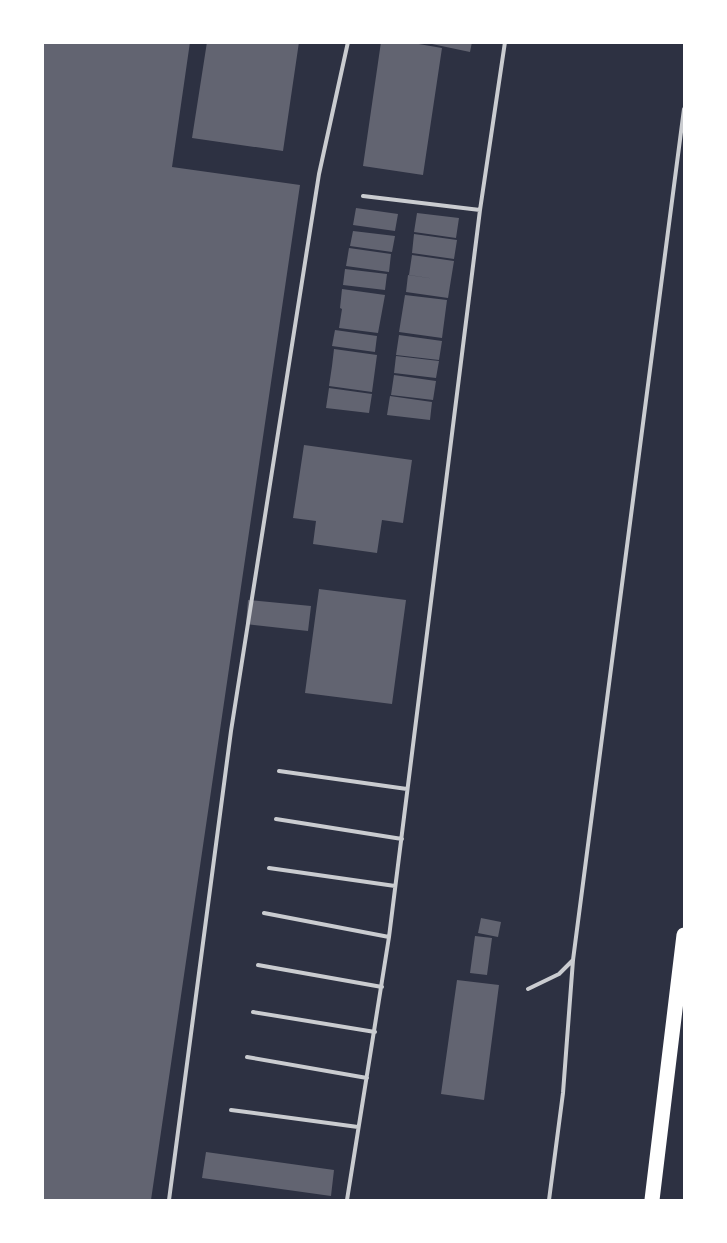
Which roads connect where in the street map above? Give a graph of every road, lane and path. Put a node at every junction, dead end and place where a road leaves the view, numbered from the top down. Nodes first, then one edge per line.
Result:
1 (348, 42) edge
2 (505, 42) edge
3 (684, 109) edge
4 (363, 196) dead end
5 (480, 210) junction
6 (279, 771) dead end
7 (407, 789) junction
8 (276, 819) dead end
9 (402, 838) junction
10 (269, 868) dead end
11 (395, 886) junction
12 (264, 913) dead end
13 (684, 934) edge
14 (389, 937) junction
15 (574, 960) junction
16 (258, 965) dead end
17 (382, 986) junction
18 (528, 988) dead end
19 (253, 1012) dead end
20 (375, 1032) junction
21 (247, 1057) dead end
22 (367, 1078) junction
23 (231, 1110) dead end
24 (358, 1127) junction
25 (169, 1200) edge
26 (347, 1200) edge
27 (549, 1200) edge
28 (652, 1200) edge

1 - 25 lane
2 - 5 lane
3 - 15 lane
4 - 5 lane
5 - 7 lane
6 - 7 lane
7 - 9 lane
8 - 9 lane
9 - 11 lane
10 - 11 lane
11 - 14 lane
12 - 14 lane
13 - 28 highway
14 - 17 lane
15 - 18 lane
15 - 27 lane
16 - 17 lane
17 - 20 lane
19 - 20 lane
20 - 22 lane
21 - 22 lane
22 - 24 lane
23 - 24 lane
24 - 26 lane

